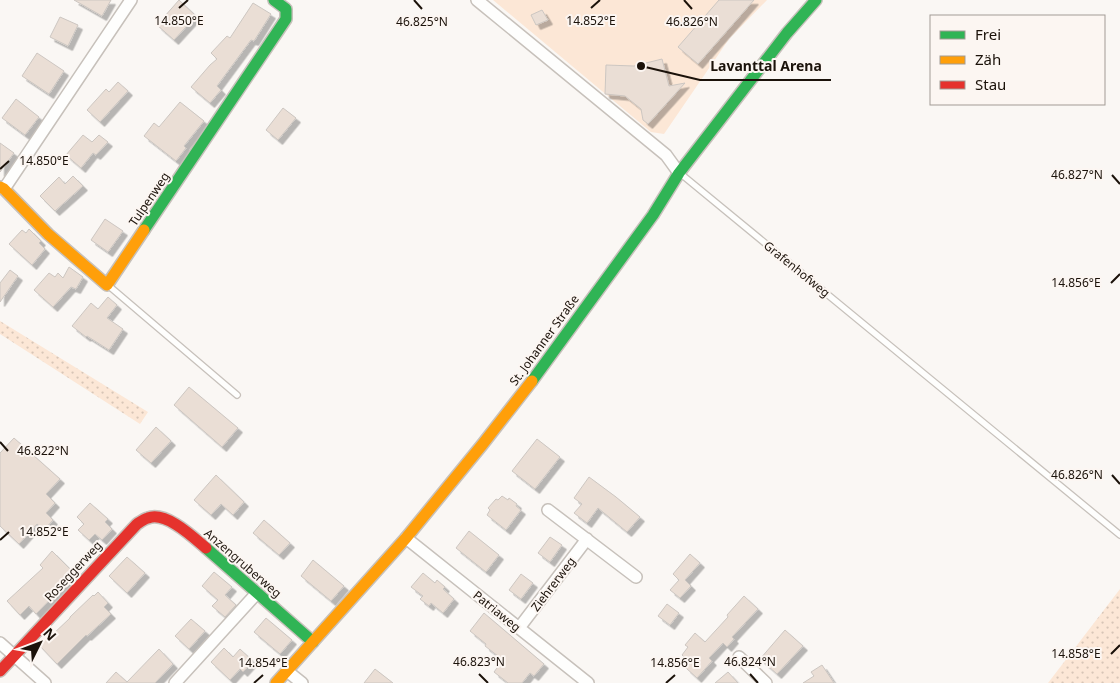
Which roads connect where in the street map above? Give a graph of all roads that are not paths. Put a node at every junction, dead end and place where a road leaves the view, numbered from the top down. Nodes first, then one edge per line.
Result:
1 (131, 0) edge
2 (274, 0) edge
3 (477, 0) edge
4 (816, 0) edge
5 (679, 172) junction
6 (2, 188) edge
7 (107, 285) junction
8 (237, 395) dead end
9 (548, 510) dead end
10 (149, 517) joint
11 (1120, 535) edge
12 (406, 538) junction
13 (587, 539) junction
14 (636, 577) dead end
15 (257, 593) junction
16 (519, 628) junction
17 (313, 642) junction
18 (0, 643) edge
19 (14, 655) junction
20 (739, 657) dead end
21 (0, 671) edge
22 (287, 671) junction
23 (45, 683) edge
24 (175, 683) edge
25 (276, 683) edge
26 (302, 683) edge
27 (588, 683) edge
28 (766, 683) edge

1 - 6 street
2 - 7 street, Tulpenweg
3 - 5 street, Grafenhofweg
4 - 5 street, St. Johanner Straße
5 - 11 lane, Grafenhofweg
5 - 12 street, St. Johanner Straße
6 - 7 street
7 - 8 lane
9 - 13 street
10 - 15 street, Anzengruberweg
10 - 19 street, Roseggerweg
12 - 16 street, Patriaweg
12 - 17 street, St. Johanner Straße
13 - 14 street
13 - 16 street, Ziehrerweg
15 - 17 street, Anzengruberweg
15 - 24 street
16 - 27 street, Patriaweg
17 - 22 street, St. Johanner Straße
18 - 19 street
19 - 21 street, Roseggerweg
19 - 23 street
20 - 28 street
22 - 25 street, St. Johanner Straße
22 - 26 street

